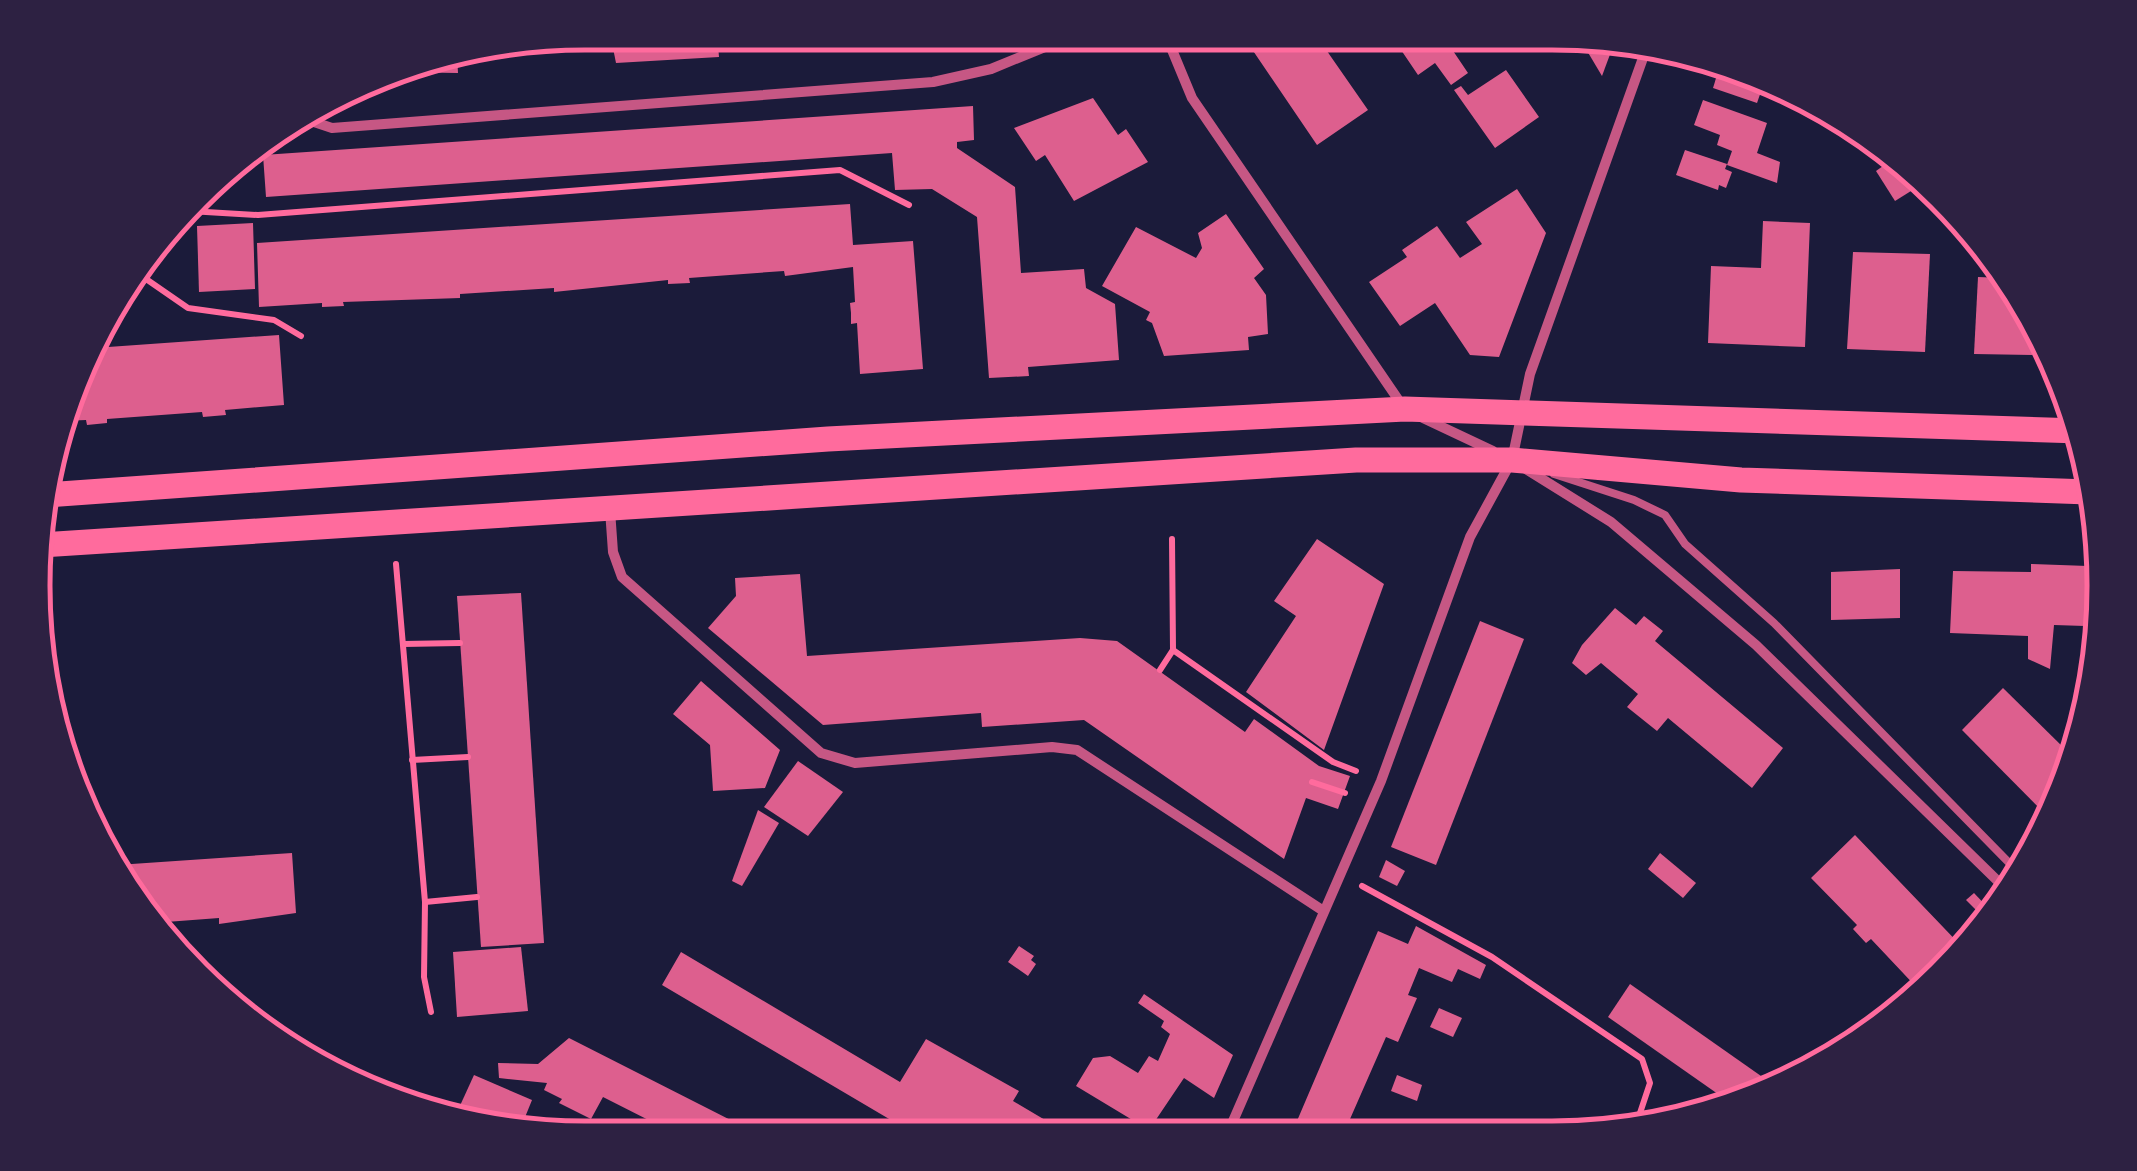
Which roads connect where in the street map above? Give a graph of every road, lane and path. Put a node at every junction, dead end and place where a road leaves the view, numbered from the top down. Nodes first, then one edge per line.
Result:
1 (1037, 50) edge
2 (1172, 50) edge
3 (1643, 58) edge
4 (317, 123) edge
5 (910, 206) dead end
6 (203, 211) edge
7 (147, 279) edge
8 (301, 336) dead end
9 (1405, 409) junction
10 (1525, 413) junction
11 (2064, 430) edge
12 (1512, 460) junction
13 (2079, 492) edge
14 (58, 493) edge
15 (610, 510) junction
16 (1172, 539) dead end
17 (52, 543) edge
18 (396, 564) dead end
19 (460, 643) dead end
20 (402, 644) junction
21 (1174, 650) junction
22 (1160, 670) dead end
23 (468, 756) dead end
24 (412, 760) junction
25 (1356, 771) dead end
26 (1312, 782) dead end
27 (1345, 793) dead end
28 (2009, 862) edge
29 (1339, 874) junction
30 (1998, 882) edge
31 (477, 897) dead end
32 (424, 902) junction
33 (1322, 910) junction
34 (431, 1012) dead end
35 (1640, 1113) edge
36 (1233, 1121) edge

1 - 4 street
2 - 9 street
3 - 10 street
5 - 6 path
7 - 8 path
9 - 10 main road
9 - 12 street
9 - 14 main road
10 - 11 main road
10 - 12 street
12 - 13 main road
12 - 15 main road
12 - 28 lane
12 - 29 street
12 - 30 street
15 - 17 main road
15 - 33 street
16 - 21 path
18 - 20 path
19 - 20 path
20 - 24 path
21 - 22 path
21 - 25 path
23 - 24 path
24 - 32 path
26 - 27 path
29 - 33 street
29 - 35 path
31 - 32 path
32 - 34 path
33 - 36 street

